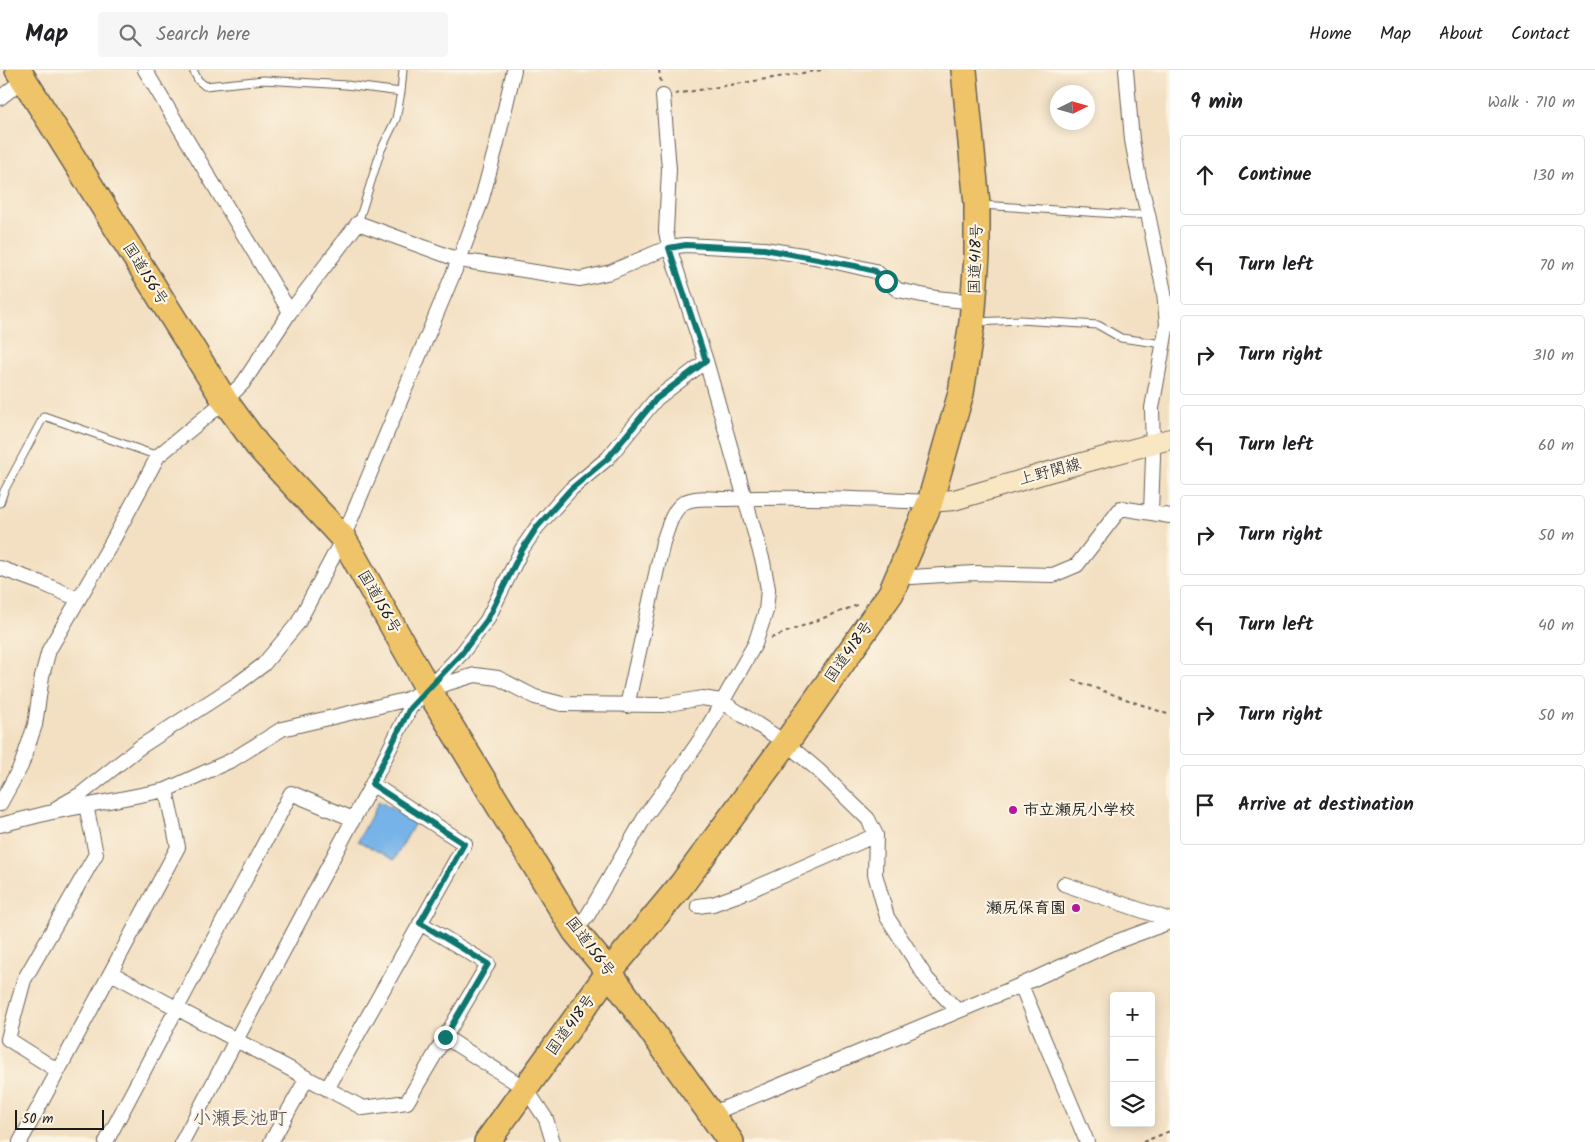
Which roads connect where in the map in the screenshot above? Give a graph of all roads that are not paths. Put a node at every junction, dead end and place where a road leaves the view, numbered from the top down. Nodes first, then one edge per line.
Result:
1 (145, 70) edge
2 (193, 70) edge
3 (403, 70) edge
4 (514, 70) edge
5 (964, 70) edge
6 (1126, 70) edge
7 (20, 75) edge
8 (401, 92) junction
9 (663, 96) road end
10 (0, 98) edge
11 (977, 204) junction
12 (1148, 214) junction
13 (358, 223) junction
14 (669, 248) junction
15 (459, 260) junction
16 (290, 312) junction
17 (974, 312) junction
18 (1167, 344) edge
19 (706, 361) junction
20 (225, 401) junction
21 (1161, 442) edge
22 (158, 456) junction
23 (745, 498) junction
24 (930, 502) junction
25 (0, 503) edge
26 (1151, 512) junction
27 (1170, 516) edge
28 (343, 538) junction
29 (0, 568) edge
30 (899, 575) junction
31 (78, 599) junction
32 (428, 689) junction
33 (721, 701) junction
34 (627, 706) junction
35 (786, 743) junction
36 (372, 784) junction
37 (166, 790) junction
38 (0, 804) edge
39 (86, 805) junction
40 (48, 813) junction
41 (353, 819) junction
42 (0, 825) edge
43 (876, 835) junction
44 (1064, 884) dead end
45 (698, 906) dead end
46 (1170, 921) edge
47 (420, 923) junction
48 (575, 931) junction
49 (609, 972) junction
50 (111, 973) junction
51 (1022, 985) junction
52 (176, 1008) junction
53 (958, 1011) junction
54 (445, 1037) junction
55 (236, 1040) junction
56 (58, 1071) junction
57 (307, 1078) junction
58 (327, 1088) junction
59 (526, 1089) junction
60 (711, 1114) junction
61 (20, 1142) edge
62 (106, 1142) edge
63 (182, 1142) edge
64 (271, 1142) edge
65 (487, 1142) edge
66 (553, 1142) edge
67 (731, 1142) edge
68 (1087, 1142) edge

1 - 16 street
2 - 8 lane
3 - 8 lane
4 - 15 street
5 - 11 highway, 国道418号
6 - 12 street
7 - 10 street
7 - 20 highway, 国道156号
8 - 13 lane
9 - 14 street
11 - 12 lane
11 - 17 highway, 国道418号
12 - 18 street
13 - 15 street
13 - 16 street
14 - 15 street
14 - 17 street
14 - 19 street
15 - 28 street
16 - 20 street
17 - 18 lane
17 - 24 highway, 国道418号
18 - 21 street
19 - 23 street
19 - 32 street
20 - 22 street
20 - 28 highway, 国道156号
21 - 24 main road, 上野関線
21 - 26 street
22 - 25 lane
22 - 31 street
23 - 24 street
23 - 33 street
23 - 34 street
24 - 30 highway, 国道418号
26 - 27 street
26 - 30 street
28 - 32 highway, 国道156号
28 - 40 street
29 - 31 street
30 - 35 highway, 国道418号
31 - 38 street
32 - 34 street
32 - 36 street
32 - 37 street
32 - 48 highway, 国道156号
33 - 34 street
33 - 35 street
33 - 48 street
35 - 43 street
35 - 49 highway, 国道418号
36 - 41 street
36 - 47 street
37 - 39 street
37 - 50 street
39 - 40 street
39 - 56 street
40 - 42 street
41 - 52 street
41 - 55 street
43 - 45 street
43 - 53 street
44 - 46 street
46 - 51 street
47 - 54 street
47 - 58 street
48 - 49 highway, 国道156号
49 - 59 highway, 国道418号
49 - 60 highway, 国道156号
50 - 52 street
50 - 56 street
51 - 53 street
51 - 68 street
52 - 55 street
52 - 62 street
53 - 60 street
54 - 58 street
54 - 59 street
55 - 57 street
55 - 63 street
56 - 61 street
57 - 58 street
57 - 64 street
59 - 65 highway, 国道418号
59 - 66 street
60 - 67 highway, 国道156号

